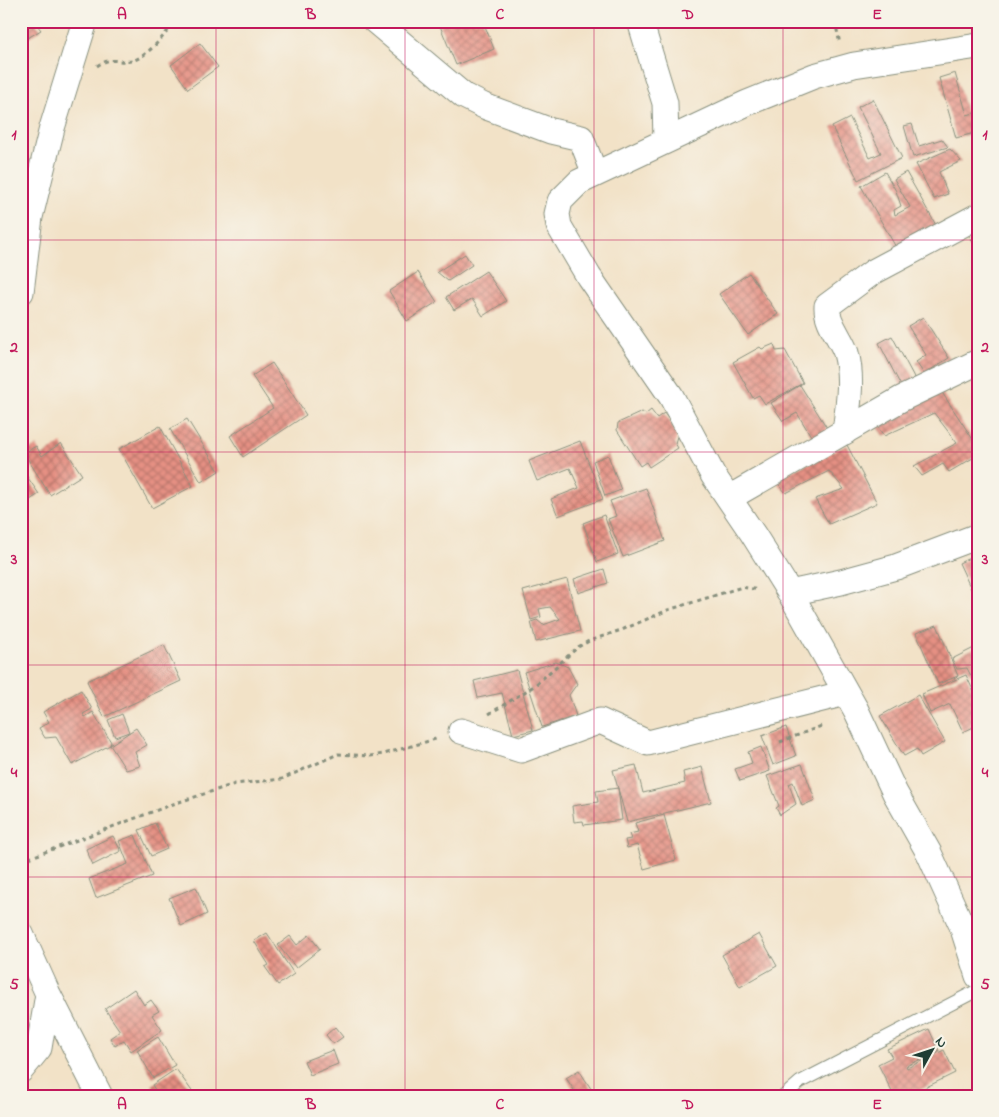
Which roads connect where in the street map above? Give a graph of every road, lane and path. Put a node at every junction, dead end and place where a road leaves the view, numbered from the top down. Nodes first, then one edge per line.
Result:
1 (85, 21) edge
2 (176, 21) edge
3 (376, 21) edge
4 (640, 21) edge
5 (978, 46) edge
6 (95, 67) dead end
7 (666, 140) junction
8 (595, 174) junction
9 (978, 216) edge
10 (21, 292) edge
11 (978, 362) edge
12 (845, 432) junction
13 (729, 498) junction
14 (978, 536) edge
15 (790, 593) junction
16 (846, 693) junction
17 (461, 731) junction
18 (21, 861) edge
19 (21, 934) edge
20 (978, 976) edge
21 (978, 990) edge
22 (48, 994) junction
23 (21, 1070) edge
24 (100, 1096) edge
25 (784, 1096) edge

1 - 10 street
2 - 6 path
3 - 8 street
4 - 7 street
5 - 7 street
7 - 8 street
8 - 13 street
9 - 12 street
11 - 12 street
12 - 13 street
13 - 15 street
14 - 15 street
15 - 16 street
15 - 17 path
16 - 17 street
16 - 20 street
17 - 18 path
19 - 22 street
21 - 25 lane
22 - 23 street
22 - 24 street

